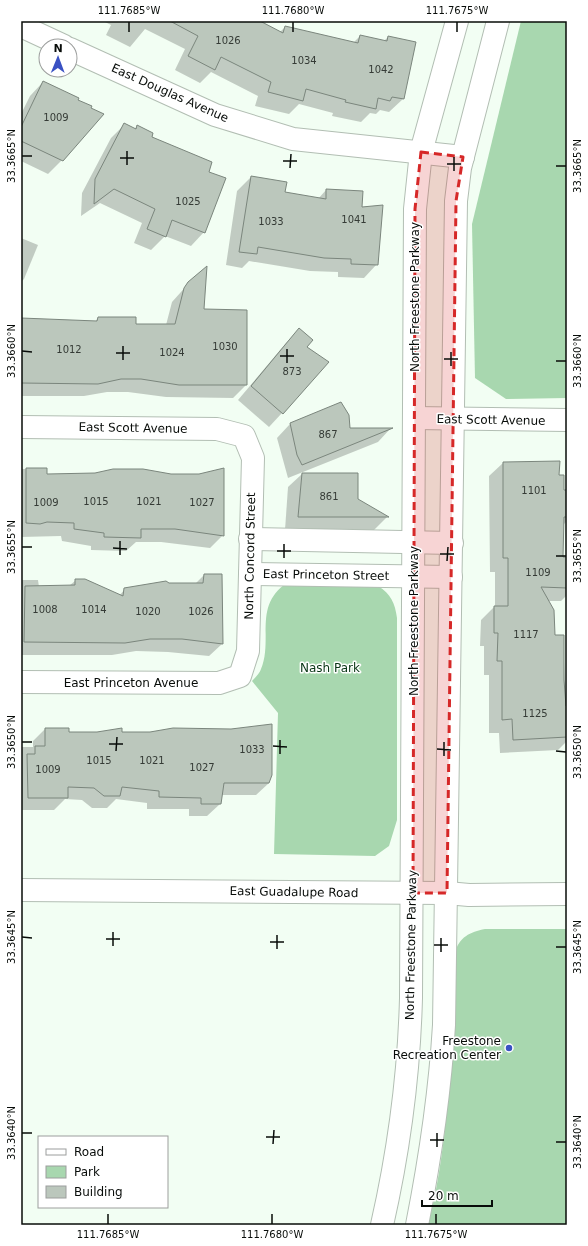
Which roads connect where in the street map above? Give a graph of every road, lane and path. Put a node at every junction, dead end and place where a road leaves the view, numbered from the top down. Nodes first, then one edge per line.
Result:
1 (457, 21) edge
2 (498, 21) edge
3 (21, 26) edge
4 (47, 38) edge
5 (78, 53) edge
6 (421, 152) junction
7 (463, 157) junction
8 (414, 418) junction
9 (453, 420) junction
10 (567, 420) edge
11 (21, 427) edge
12 (244, 436) joint
13 (250, 539) junction
14 (414, 542) junction
15 (452, 543) junction
16 (250, 574) junction
17 (414, 576) junction
18 (451, 577) junction
19 (240, 676) joint
20 (21, 682) edge
21 (21, 890) edge
22 (413, 893) junction
23 (447, 893) junction
24 (567, 894) edge
25 (382, 1225) edge
26 (417, 1225) edge

1 - 6 street, North Freestone Parkway
2 - 7 street
3 - 4 street
5 - 6 street, East Douglas Avenue
6 - 7 street, East Douglas Avenue
6 - 8 street, North Freestone Parkway
7 - 9 street
8 - 9 street, East Scott Avenue
8 - 14 street, North Freestone Parkway
9 - 10 street, East Scott Avenue
9 - 15 street
11 - 12 street, East Scott Avenue
12 - 13 street, North Concord Street
13 - 14 street
13 - 16 street, North Concord Street
14 - 15 street
14 - 17 street, North Freestone Parkway
15 - 18 street
16 - 17 street, East Princeton Street
16 - 19 street, North Concord Street
17 - 18 street, East Princeton Street
17 - 22 street, North Freestone Parkway
18 - 23 street
19 - 20 street, East Princeton Avenue
21 - 22 street, East Guadalupe Road
22 - 23 street, East Guadalupe Road
22 - 25 street, North Freestone Parkway
23 - 24 street, East Guadalupe Road
23 - 26 street

